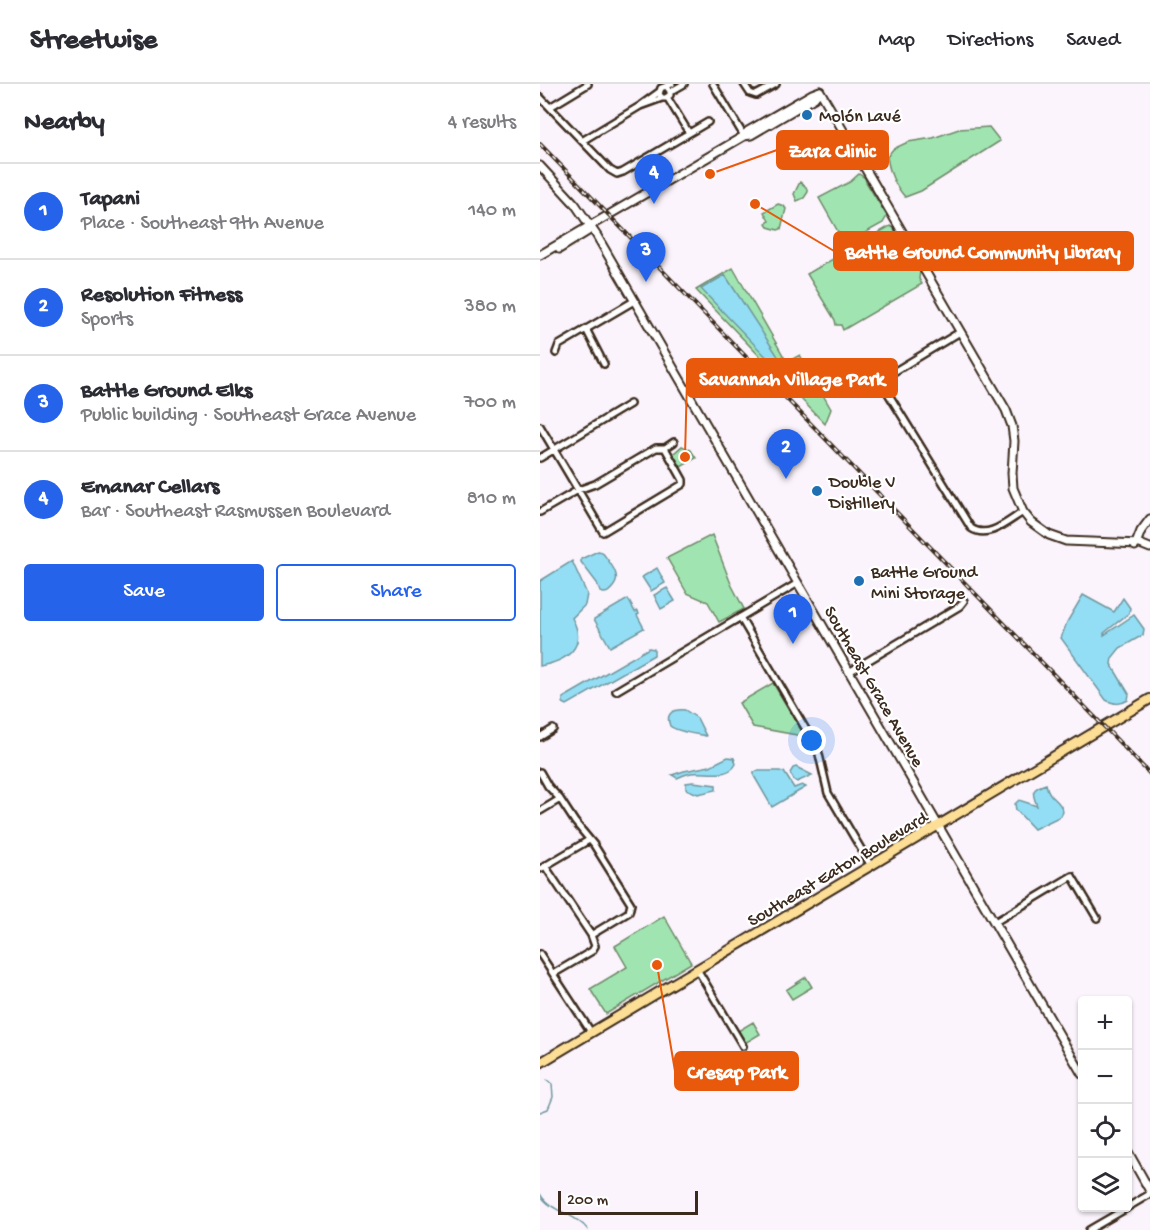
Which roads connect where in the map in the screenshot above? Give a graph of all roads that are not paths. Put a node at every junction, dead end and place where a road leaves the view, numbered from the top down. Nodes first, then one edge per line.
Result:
1 (588, 84) edge
2 (684, 84) edge
3 (713, 84) edge
4 (744, 84) edge
5 (776, 84) edge
6 (665, 90) edge
7 (540, 97) edge
8 (550, 107) junction
9 (708, 122) dead end
10 (689, 134) junction
11 (744, 136) junction
12 (582, 141) junction
13 (541, 170) edge
14 (591, 227) junction
15 (540, 255) edge
16 (540, 260) edge
17 (634, 301) junction
18 (586, 329) junction
19 (960, 332) junction
20 (556, 353) dead end
21 (604, 364) dead end
22 (630, 404) dead end
23 (540, 426) edge
24 (674, 442) dead end
25 (665, 448) junction
26 (554, 449) junction
27 (540, 458) edge
28 (578, 490) junction
29 (540, 512) edge
30 (1023, 512) junction
31 (1150, 519) edge
32 (1135, 546) junction
33 (1150, 548) edge
34 (1150, 553) edge
35 (798, 583) junction
36 (964, 601) dead end
37 (740, 617) junction
38 (849, 672) junction
39 (616, 691) dead end
40 (1150, 699) edge
41 (553, 729) dead end
42 (540, 737) edge
43 (540, 772) edge
44 (560, 799) junction
45 (540, 811) edge
46 (939, 825) junction
47 (589, 840) junction
48 (871, 866) junction
49 (542, 868) edge
50 (1097, 918) dead end
51 (995, 922) junction
52 (591, 935) junction
53 (540, 954) edge
54 (697, 969) junction
55 (553, 974) junction
56 (591, 1032) junction
57 (743, 1046) dead end
58 (540, 1063) edge
59 (1078, 1065) edge
60 (1131, 1158) edge
61 (1150, 1193) edge
62 (1132, 1204) edge
63 (1119, 1212) edge
64 (1089, 1230) edge

1 - 8 street
2 - 6 street
3 - 11 street
4 - 5 street
6 - 10 street
6 - 12 street
7 - 8 street
8 - 12 street
9 - 10 street
10 - 12 street
11 - 14 street
11 - 19 street
13 - 14 street, Southeast Grace Avenue
14 - 15 street
14 - 16 street
14 - 17 street, Southeast Grace Avenue
17 - 18 street
17 - 35 street, Southeast Grace Avenue
18 - 20 street
18 - 21 street
19 - 30 street
19 - 30 street
22 - 26 street
23 - 26 street
24 - 25 street
25 - 28 street
25 - 28 street
26 - 27 street
26 - 28 street
28 - 29 street
30 - 32 street
31 - 32 street
32 - 33 street
32 - 34 street
35 - 37 street
35 - 38 street, Southeast Grace Avenue
36 - 38 street
37 - 39 street
37 - 48 street
38 - 46 street, Southeast Grace Avenue
40 - 46 main road, Southeast Eaton Boulevard
41 - 42 street
43 - 44 street
44 - 45 street
44 - 47 street
46 - 48 main road, Southeast Eaton Boulevard
46 - 51 street, Southeast Grace Avenue
47 - 49 street
47 - 52 street
48 - 54 main road, Southeast Eaton Boulevard
49 - 52 street
50 - 51 street
51 - 59 street, Southeast Grace Avenue
52 - 55 street
53 - 55 street
54 - 56 main road, Southeast Eaton Boulevard
54 - 57 street
55 - 56 street
56 - 58 main road, Southeast Eaton Boulevard
60 - 61 street
61 - 62 street
63 - 64 street

